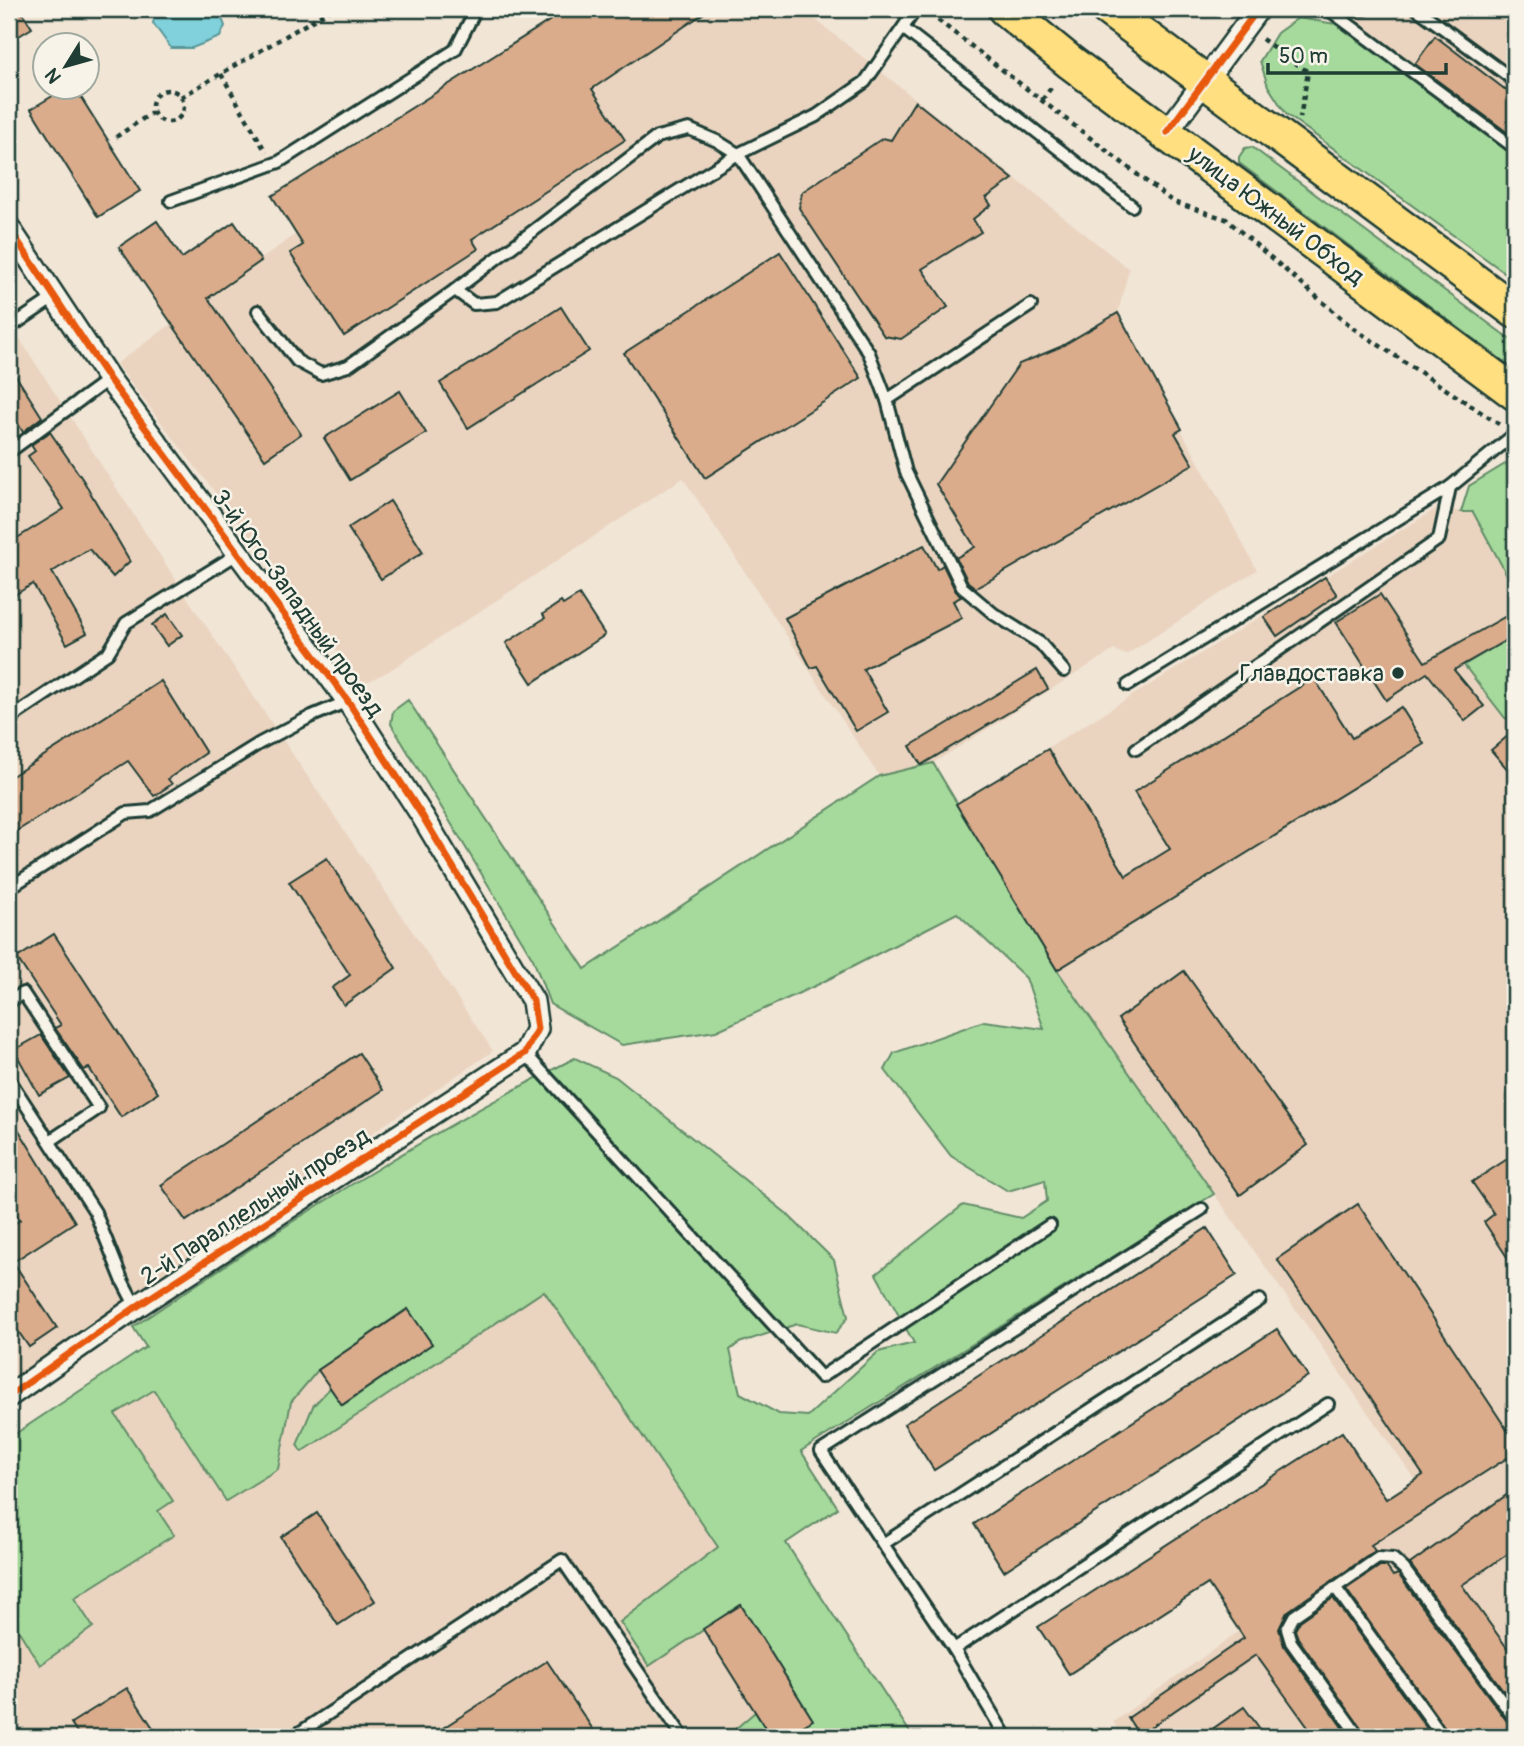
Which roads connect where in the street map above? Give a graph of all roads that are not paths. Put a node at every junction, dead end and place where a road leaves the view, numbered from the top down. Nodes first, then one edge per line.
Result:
1 (476, 9) edge
2 (916, 9) edge
3 (1005, 9) edge
4 (1108, 9) edge
5 (1258, 9) edge
6 (1328, 9) edge
7 (1349, 9) edge
8 (1364, 9) edge
9 (1417, 9) edge
10 (904, 29) junction
11 (1205, 80) junction
12 (1515, 81) edge
13 (1167, 132) junction
14 (1515, 148) edge
15 (738, 154) junction
16 (171, 201) dead end
17 (1132, 206) dead end
18 (9, 228) edge
19 (455, 290) junction
20 (55, 297) junction
21 (1031, 305) dead end
22 (258, 311) dead end
23 (1515, 311) edge
24 (9, 328) edge
25 (110, 379) junction
26 (1515, 393) edge
27 (887, 400) junction
28 (1515, 434) edge
29 (9, 452) edge
30 (1450, 487) junction
31 (239, 553) junction
32 (1064, 671) dead end
33 (1128, 685) dead end
34 (348, 701) junction
35 (9, 719) edge
36 (1136, 749) dead end
37 (9, 888) edge
38 (9, 1002) edge
39 (525, 1053) junction
40 (9, 1079) edge
41 (50, 1141) junction
42 (1202, 1209) dead end
43 (1050, 1225) dead end
44 (1260, 1300) dead end
45 (136, 1307) junction
46 (9, 1396) edge
47 (1328, 1405) dead end
48 (883, 1544) junction
49 (1335, 1587) junction
50 (954, 1649) junction
51 (1515, 1719) edge
52 (293, 1737) edge
53 (683, 1737) edge
54 (1006, 1737) edge
55 (1359, 1737) edge
56 (1443, 1737) edge

1 - 16 lane
2 - 10 lane
3 - 13 main road, улица Южный Обход
4 - 11 main road
5 - 11 street
6 - 14 lane
7 - 8 lane
9 - 12 lane
10 - 15 lane
10 - 17 lane
11 - 13 street
11 - 23 main road
13 - 26 main road, улица Южный Обход
15 - 19 lane
15 - 19 lane
15 - 27 lane
18 - 20 street, 3-й Юго-Западный проезд
19 - 22 lane
20 - 24 lane
20 - 25 street, 3-й Юго-Западный проезд
21 - 27 lane
25 - 29 lane
25 - 31 street, 3-й Юго-Западный проезд
27 - 32 lane
28 - 30 lane
30 - 33 lane
30 - 36 lane
31 - 34 street, 3-й Юго-Западный проезд
31 - 35 lane
34 - 37 lane
34 - 39 street, 3-й Юго-Западный проезд
38 - 41 lane
39 - 43 lane
39 - 45 street, 2-й Параллельный проезд
40 - 41 lane
41 - 45 lane
42 - 48 lane
44 - 48 lane
45 - 46 street, 2-й Параллельный проезд
47 - 50 lane
48 - 50 lane
49 - 51 lane
49 - 55 lane
49 - 56 lane
50 - 54 lane
52 - 53 lane

